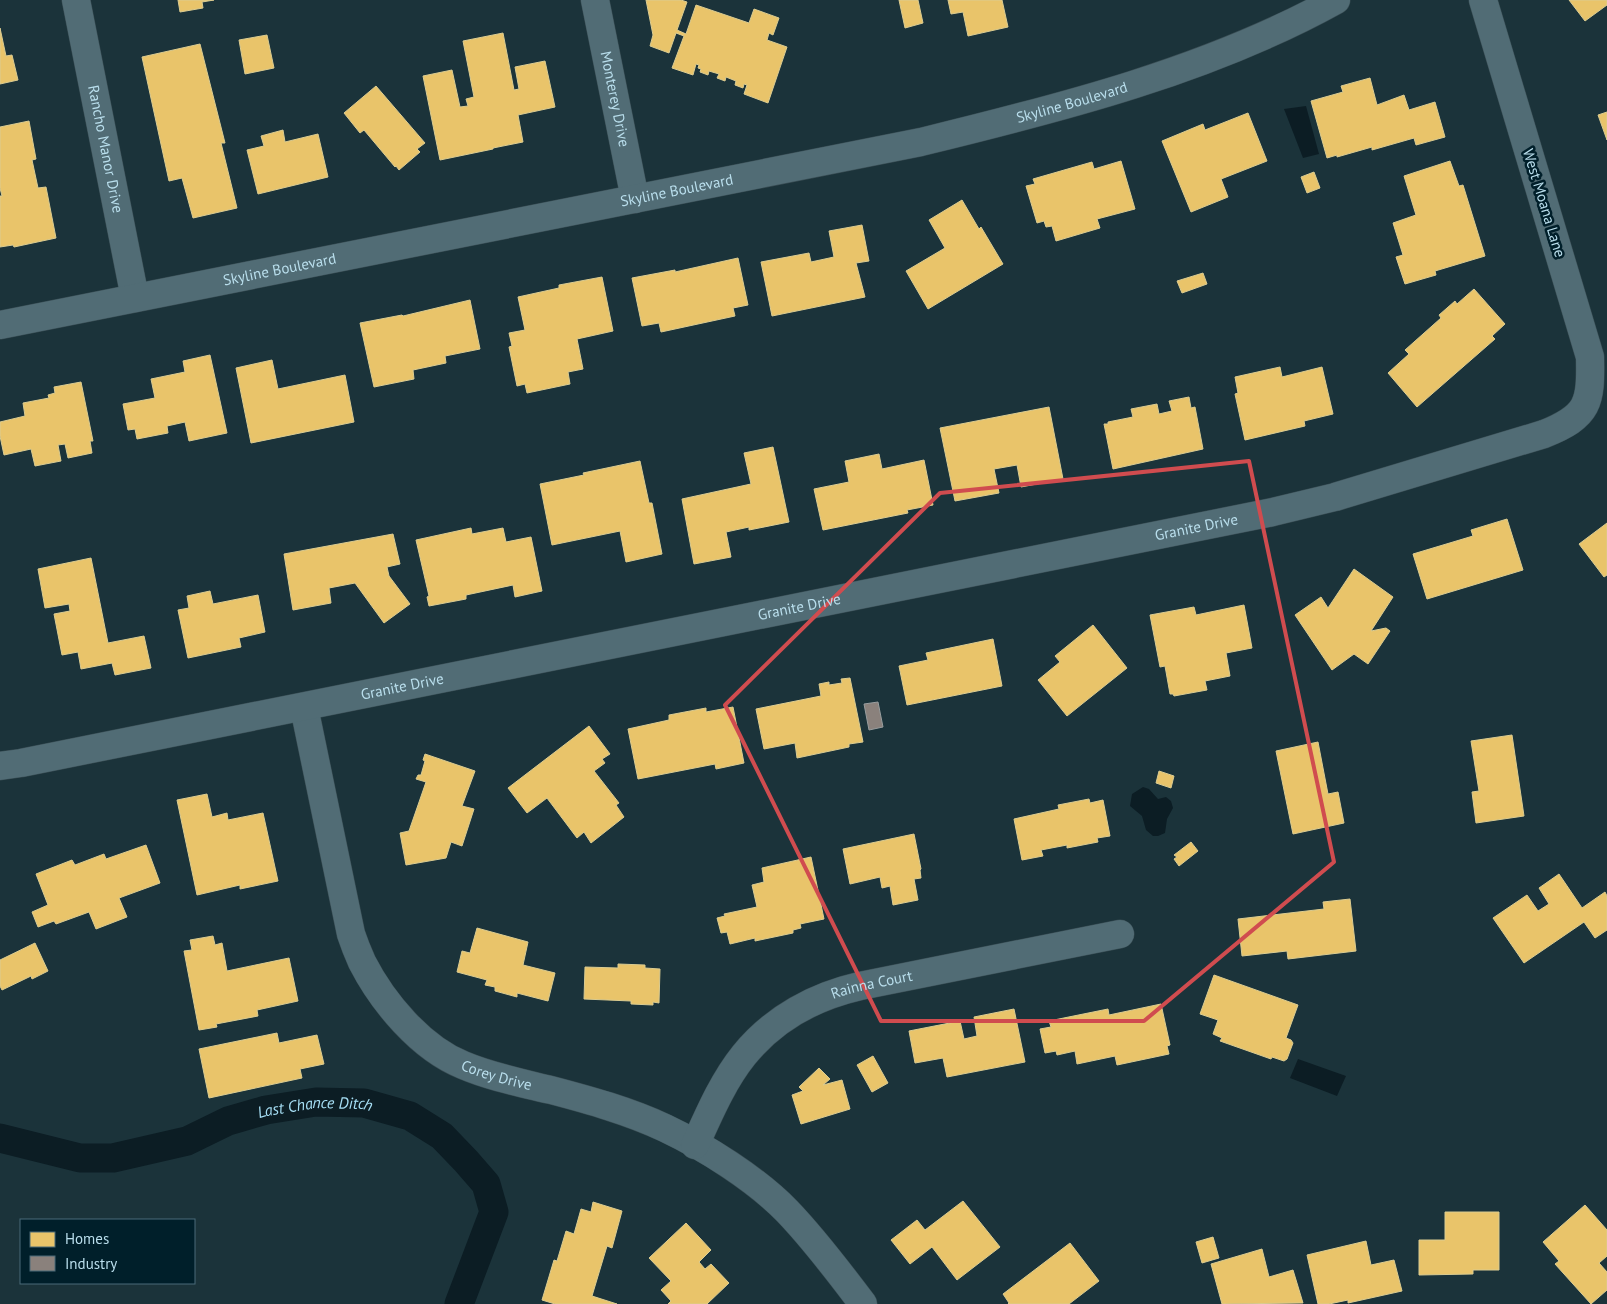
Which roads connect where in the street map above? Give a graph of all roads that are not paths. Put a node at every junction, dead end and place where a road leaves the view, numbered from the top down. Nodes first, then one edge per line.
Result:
1 (76, 0) edge
2 (595, 0) edge
3 (1336, 0) edge
4 (1483, 0) edge
5 (635, 199) junction
6 (135, 298) junction
7 (0, 325) edge
8 (1584, 407) joint
9 (304, 706) junction
10 (0, 766) edge
11 (1120, 934) dead end
12 (696, 1145) junction
13 (863, 1304) edge

1 - 6 street, Rancho Manor Drive
2 - 5 street, Monterey Drive
3 - 5 street, Skyline Boulevard
4 - 8 street, West Moana Lane
5 - 6 street, Skyline Boulevard
6 - 7 street, Skyline Boulevard
8 - 9 street, Granite Drive
9 - 10 street, Granite Drive
9 - 12 street, Corey Drive
11 - 12 street, Rainna Court
12 - 13 street, Corey Drive

